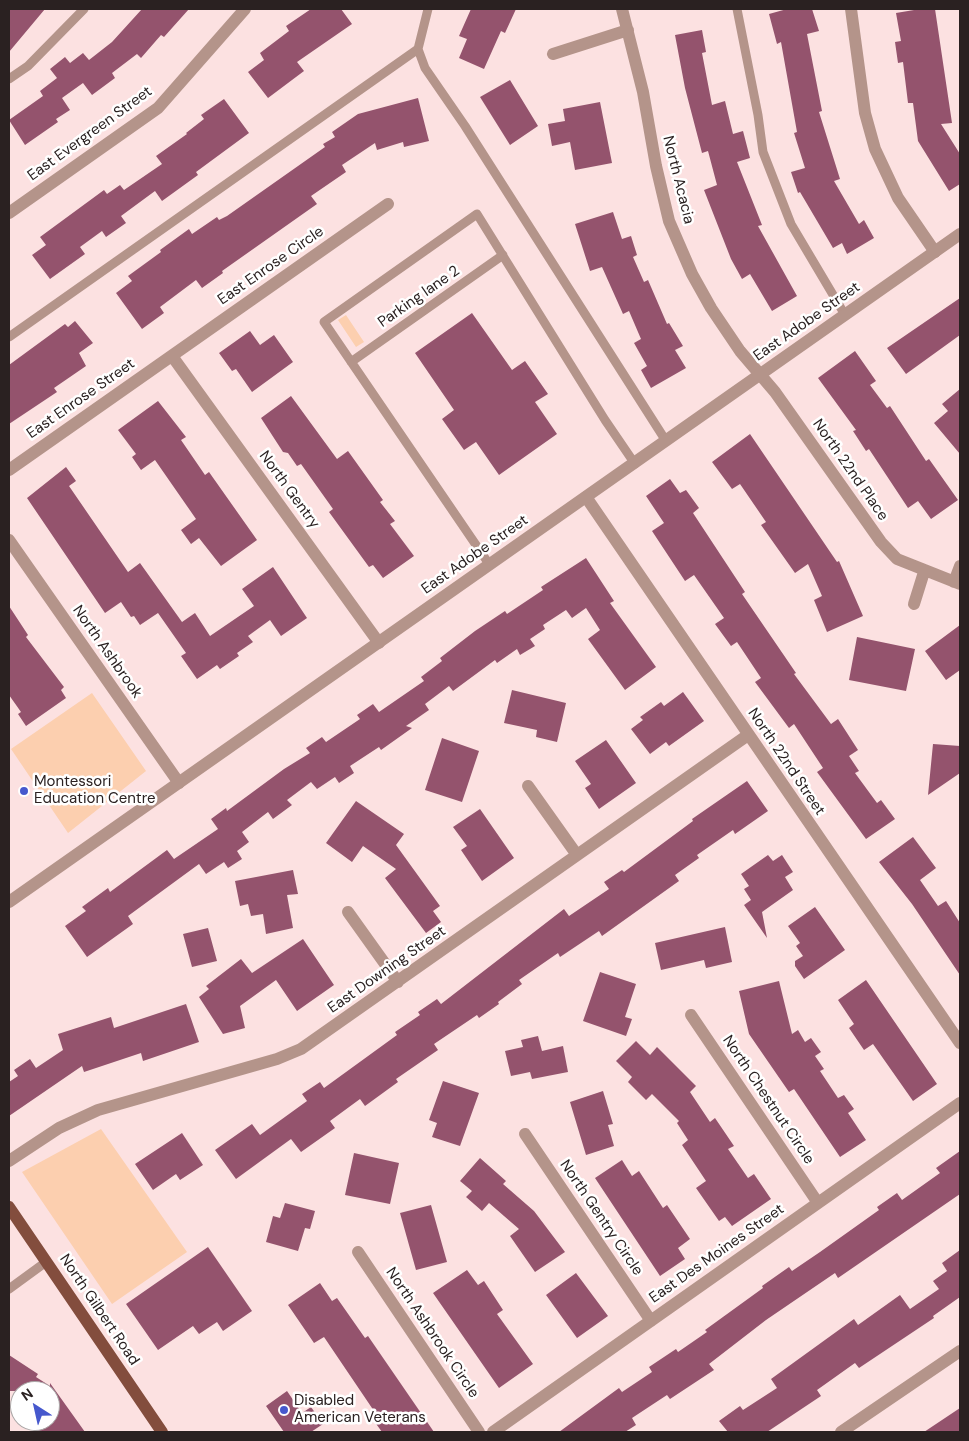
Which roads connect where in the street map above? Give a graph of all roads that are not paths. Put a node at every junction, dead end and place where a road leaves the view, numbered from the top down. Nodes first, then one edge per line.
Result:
1 (84, 9) edge
2 (246, 9) edge
3 (428, 9) edge
4 (622, 9) edge
5 (737, 9) edge
6 (851, 9) edge
7 (628, 30) junction
8 (418, 49) junction
9 (553, 54) dead end
10 (9, 79) edge
11 (388, 204) dead end
12 (9, 213) edge
13 (960, 234) edge
14 (935, 252) junction
15 (503, 255) junction
16 (845, 315) junction
17 (9, 337) edge
18 (172, 356) junction
19 (352, 362) junction
20 (760, 375) junction
21 (666, 441) junction
22 (635, 464) junction
23 (9, 470) edge
24 (586, 497) junction
25 (9, 540) edge
26 (489, 564) junction
27 (960, 566) edge
28 (924, 572) junction
29 (957, 583) edge
30 (914, 604) dead end
31 (379, 643) junction
32 (748, 735) junction
33 (179, 783) junction
34 (528, 786) dead end
35 (577, 855) junction
36 (9, 902) edge
37 (348, 912) dead end
38 (398, 982) junction
39 (691, 1015) dead end
40 (960, 1043) edge
41 (960, 1104) edge
42 (524, 1134) dead end
43 (9, 1161) edge
44 (818, 1203) junction
45 (9, 1207) edge
46 (358, 1252) dead end
47 (46, 1262) junction
48 (9, 1289) edge
49 (651, 1321) junction
50 (960, 1351) edge
51 (162, 1432) edge
52 (479, 1432) edge
53 (493, 1432) edge
54 (841, 1432) edge

1 - 10 lane
2 - 12 street, East Evergreen Street
3 - 8 lane
4 - 7 street, North Acacia
5 - 16 lane
6 - 14 street
7 - 9 street
7 - 20 street, North Acacia
8 - 17 lane
8 - 21 lane
11 - 18 street, East Enrose Circle
13 - 14 street, East Adobe Street
14 - 16 street, East Adobe Street
15 - 19 lane, Parking lane 2
15 - 19 lane
15 - 22 lane
16 - 20 street, East Adobe Street
18 - 23 street, East Enrose Street
18 - 31 street, North Gentry
19 - 26 lane
20 - 21 street, East Adobe Street
20 - 28 street, North 22nd Place
21 - 22 street, East Adobe Street
22 - 24 street, East Adobe Street
24 - 26 street, East Adobe Street
24 - 32 street, North 22nd Street
25 - 33 street, North Ashbrook
26 - 31 street, East Adobe Street
27 - 29 street
28 - 29 street, North 22nd Place
28 - 30 street
31 - 33 street, East Adobe Street
32 - 35 street, East Downing Street
32 - 40 street, North 22nd Street
33 - 36 street, East Adobe Street
34 - 35 street
35 - 38 street, East Downing Street
37 - 38 street
38 - 43 street, East Downing Street
39 - 44 street, North Chestnut Circle
41 - 44 street, East Des Moines Street
42 - 49 street, North Gentry Circle
44 - 49 street, East Des Moines Street
45 - 47 main road, North Gilbert Road
46 - 52 street, North Ashbrook Circle
47 - 48 lane
47 - 51 main road, North Gilbert Road
49 - 53 street, East Des Moines Street
50 - 54 street

